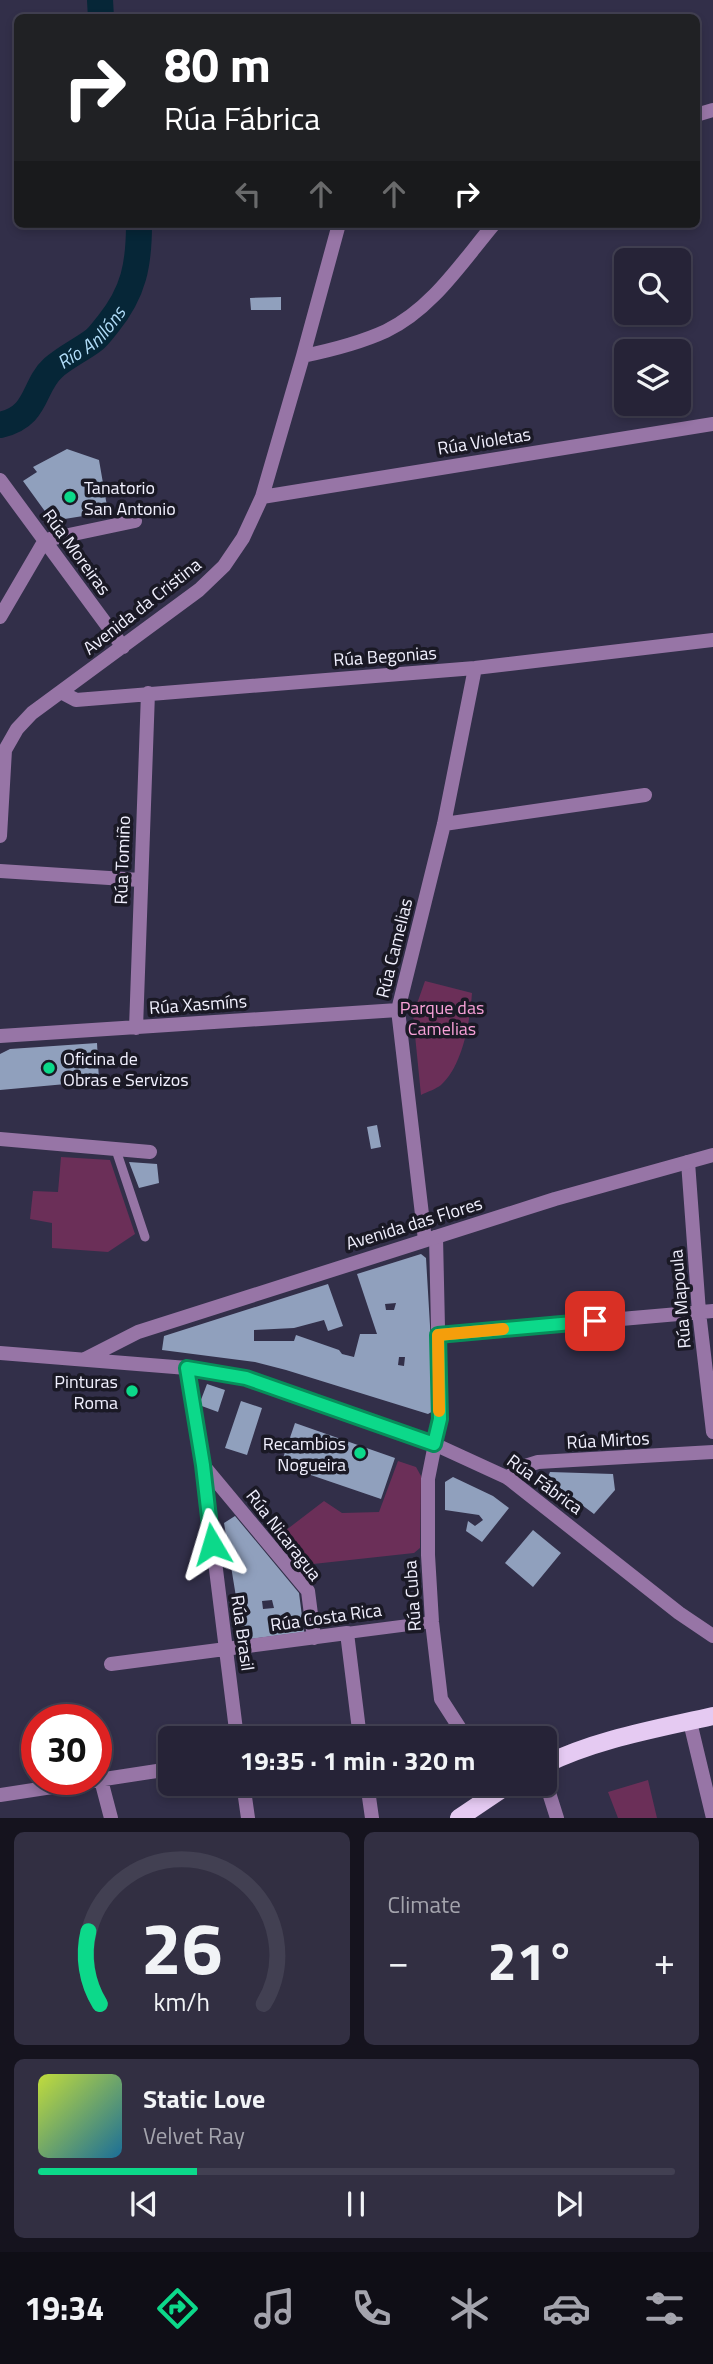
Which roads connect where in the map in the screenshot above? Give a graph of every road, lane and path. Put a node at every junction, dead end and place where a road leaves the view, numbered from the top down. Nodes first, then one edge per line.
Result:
1 (338, 228) edge
2 (491, 228) edge
3 (303, 356) junction
4 (713, 424) edge
5 (0, 480) edge
6 (261, 497) junction
7 (135, 521) dead end
8 (45, 540) junction
9 (0, 617) edge
10 (713, 640) edge
11 (123, 647) junction
12 (475, 668) junction
13 (61, 692) junction
14 (148, 693) junction
15 (645, 795) dead end
16 (444, 824) junction
17 (0, 836) edge
18 (0, 871) edge
19 (140, 880) junction
20 (398, 1010) junction
21 (136, 1028) junction
22 (0, 1036) edge
23 (0, 1139) edge
24 (116, 1150) junction
25 (150, 1152) dead end
26 (713, 1155) edge
27 (688, 1162) junction
28 (145, 1237) dead end
29 (430, 1238) junction
30 (706, 1312) edge
31 (438, 1335) junction
32 (129, 1336) junction
33 (0, 1353) edge
34 (84, 1360) junction
35 (132, 1364) junction
36 (187, 1368) junction
37 (713, 1432) edge
38 (434, 1444) junction
39 (713, 1452) edge
40 (203, 1465) junction
41 (508, 1478) junction
42 (432, 1622) junction
43 (347, 1633) junction
44 (713, 1636) edge
45 (314, 1638) junction
46 (226, 1650) junction
47 (111, 1664) dead end
48 (713, 1716) edge
49 (690, 1721) junction
50 (236, 1726) edge
51 (359, 1726) edge
52 (458, 1726) edge
53 (557, 1759) edge
54 (158, 1771) edge
55 (112, 1778) edge
56 (21, 1792) edge
57 (0, 1795) edge
58 (105, 1795) edge
59 (245, 1796) edge
60 (369, 1796) edge
61 (488, 1796) edge
62 (550, 1796) edge
63 (111, 1818) edge
64 (248, 1818) edge
65 (372, 1818) edge
66 (459, 1818) edge
67 (557, 1818) edge
68 (713, 1818) edge

1 - 3 street, Avenida da Cristina
2 - 3 street
3 - 6 street, Avenida da Cristina
4 - 6 street, Rúa Violetas
5 - 8 street, Rúa Moreiras
6 - 11 street, Avenida da Cristina
7 - 8 street
8 - 9 street
8 - 11 street, Rúa Moreiras
10 - 12 street, Rúa Begonias
11 - 13 street, Avenida da Cristina
12 - 14 street, Rúa Begonias
12 - 16 street, Rúa Camelias
13 - 14 street, Rúa Begonias
13 - 17 street, Avenida da Cristina
14 - 19 street, Rúa Tomiño
15 - 16 street
16 - 20 street, Rúa Camelias
18 - 19 street
19 - 21 street, Rúa Tomiño
20 - 21 street, Rúa Xasmíns
20 - 29 street, Rúa Camelias
21 - 22 street, Rúa Xasmíns
23 - 24 street
24 - 25 street
24 - 28 lane
26 - 27 street, Avenida das Flores
27 - 29 street, Avenida das Flores
27 - 30 street, Rúa Mapoula
29 - 31 street, Rúa Camelias
29 - 32 street, Avenida das Flores
30 - 31 street
30 - 37 street, Rúa Mapoula
31 - 38 street, Rúa Cuba
32 - 34 street, Avenida das Flores
32 - 35 street
33 - 34 street, Rúa Fábrica
34 - 35 street, Rúa Fábrica
35 - 36 street, Rúa Fábrica
36 - 38 street, Rúa Fábrica
36 - 40 street, Rúa Brasil
38 - 41 street, Rúa Fábrica
38 - 42 street, Rúa Cuba
39 - 41 street, Rúa Mirtos
40 - 45 street, Rúa Nicaragua
40 - 46 street, Rúa Brasil
41 - 44 street, Rúa Fábrica
42 - 43 street, Rúa Costa Rica
42 - 52 street, Rúa Cuba
43 - 45 street, Rúa Costa Rica
43 - 51 street
45 - 46 street, Rúa Costa Rica
46 - 47 street, Rúa Costa Rica
46 - 50 street, Rúa Brasil
48 - 49 main road
49 - 53 main road
49 - 68 street
54 - 55 street
56 - 57 street
58 - 63 street
59 - 64 street
60 - 65 street
61 - 66 main road
62 - 67 street

